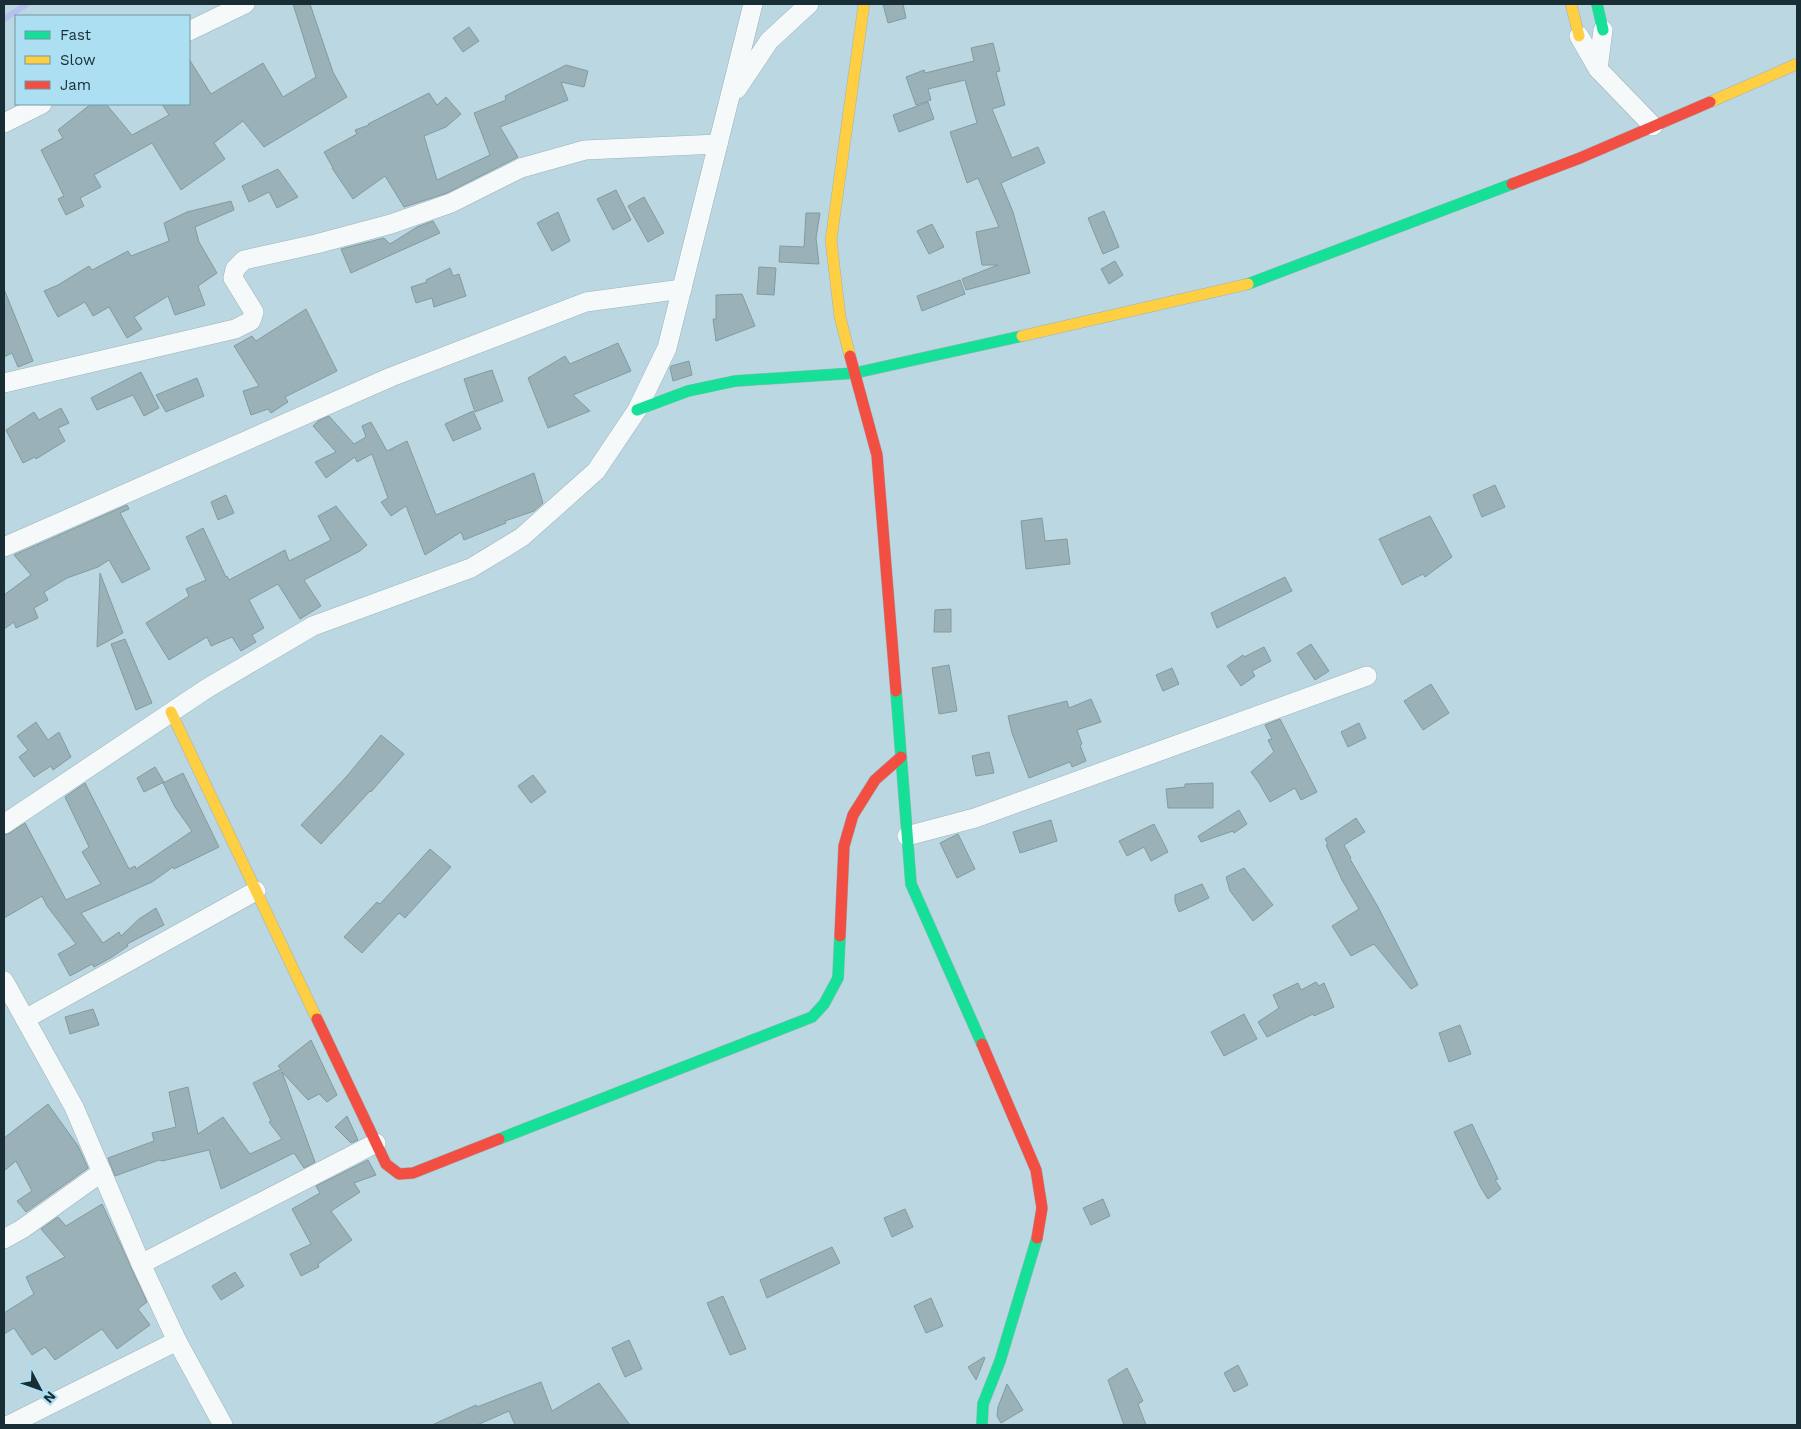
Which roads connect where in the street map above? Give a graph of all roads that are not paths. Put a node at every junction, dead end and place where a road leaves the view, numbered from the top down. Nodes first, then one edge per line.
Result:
1 (245, 4) edge
2 (754, 4) edge
3 (809, 4) edge
4 (864, 4) edge
5 (1571, 4) edge
6 (1597, 4) edge
7 (1603, 30) joint
8 (190, 31) edge
9 (1579, 36) joint
10 (1797, 64) edge
11 (1598, 69) junction
12 (728, 103) junction
13 (40, 105) edge
14 (4, 123) edge
15 (1653, 126) junction
16 (718, 144) junction
17 (682, 289) junction
18 (855, 373) junction
19 (4, 383) edge
20 (637, 410) junction
21 (4, 547) edge
22 (1367, 676) dead end
23 (171, 712) junction
24 (901, 757) junction
25 (4, 824) edge
26 (907, 836) junction
27 (256, 891) junction
28 (4, 981) edge
29 (25, 1019) junction
30 (376, 1143) junction
31 (102, 1172) junction
32 (4, 1239) edge
33 (141, 1264) junction
34 (177, 1341) junction
35 (9, 1425) edge
36 (223, 1425) edge
37 (982, 1425) edge

1 - 8 street
2 - 12 street
3 - 12 street
4 - 18 street
5 - 9 street
6 - 7 street
7 - 11 street
9 - 11 street
10 - 15 street
11 - 15 street
12 - 16 street
13 - 14 street
15 - 18 street
16 - 17 street
16 - 19 street
17 - 20 street
17 - 21 street
18 - 20 street
18 - 24 street
20 - 23 street
22 - 26 street
23 - 25 street
23 - 27 street
24 - 26 street
24 - 30 street
26 - 37 street
27 - 29 street
27 - 30 street
28 - 29 street
29 - 31 street
30 - 33 street
31 - 32 street
31 - 33 street
33 - 34 street
34 - 35 street
34 - 36 street

